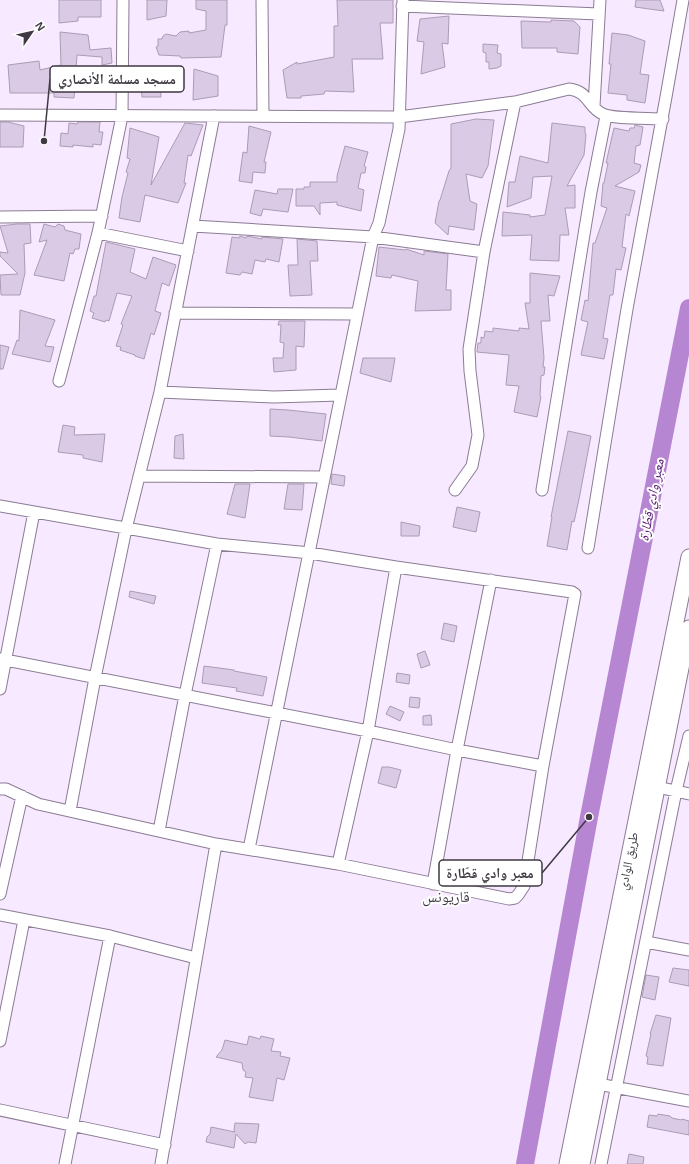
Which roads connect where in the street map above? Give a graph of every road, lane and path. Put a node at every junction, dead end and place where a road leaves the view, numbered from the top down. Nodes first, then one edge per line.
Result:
1 (123, 0) edge
2 (262, 0) edge
3 (600, 0) edge
4 (683, 0) edge
5 (402, 3) edge
6 (599, 14) junction
7 (515, 102) junction
8 (594, 106) junction
9 (0, 115) edge
10 (122, 116) junction
11 (214, 116) junction
12 (263, 116) junction
13 (606, 116) junction
14 (400, 117) junction
15 (662, 119) junction
16 (102, 216) junction
17 (0, 217) edge
18 (193, 226) junction
19 (98, 233) junction
20 (373, 237) junction
21 (188, 251) junction
22 (484, 252) junction
23 (175, 313) junction
24 (357, 314) junction
25 (59, 381) dead end
26 (160, 392) junction
27 (340, 396) junction
28 (139, 476) junction
29 (324, 477) junction
30 (455, 490) dead end
31 (542, 490) dead end
32 (0, 506) edge
33 (34, 512) junction
34 (126, 528) junction
35 (216, 544) junction
36 (588, 548) dead end
37 (310, 553) junction
38 (396, 567) junction
39 (688, 567) edge
40 (491, 580) junction
41 (686, 592) edge
42 (689, 628) edge
43 (3, 660) edge
44 (95, 678) junction
45 (0, 689) edge
46 (185, 695) junction
47 (278, 714) junction
48 (368, 731) junction
49 (689, 736) edge
50 (456, 750) junction
51 (543, 766) junction
52 (657, 787) junction
53 (0, 789) edge
54 (676, 791) junction
55 (689, 794) edge
56 (22, 796) junction
57 (70, 811) junction
58 (159, 831) junction
59 (216, 844) junction
60 (249, 849) junction
61 (338, 864) junction
62 (433, 884) junction
63 (0, 894) edge
64 (0, 915) edge
65 (24, 920) junction
66 (623, 921) junction
67 (110, 936) junction
68 (646, 942) junction
69 (689, 950) edge
70 (196, 958) junction
71 (0, 1041) edge
72 (598, 1084) junction
73 (616, 1088) junction
74 (689, 1100) edge
75 (0, 1110) edge
76 (73, 1126) junction
77 (165, 1145) junction
78 (65, 1164) edge
79 (161, 1164) edge
80 (567, 1164) edge
81 (582, 1164) edge
82 (601, 1164) edge

1 - 10 street
2 - 12 street
3 - 6 street
4 - 15 street
5 - 6 street
5 - 14 street
6 - 8 street
7 - 8 street
7 - 14 street
7 - 22 street
8 - 13 street
9 - 10 street
10 - 11 street
10 - 16 street
11 - 12 street
11 - 18 street
12 - 14 street
13 - 15 street
13 - 31 street
14 - 20 street
15 - 36 street
16 - 17 street
16 - 19 street
18 - 20 street
18 - 21 street
19 - 21 street
19 - 25 street
20 - 22 street
20 - 24 street
21 - 23 street
22 - 30 street
23 - 24 street
23 - 26 street
24 - 27 street
26 - 27 street
26 - 28 street
27 - 29 street
28 - 29 street
28 - 34 street
29 - 37 street
32 - 33 street
33 - 34 street
33 - 43 street
34 - 35 street
34 - 44 street
35 - 37 street
35 - 46 street
37 - 38 street
37 - 47 street
38 - 40 street
38 - 48 street
39 - 41 main road, طريق الوادي
40 - 50 street
40 - 51 street
41 - 66 main road, طريق الوادي
42 - 52 main road, طريق الوادي
43 - 44 street
43 - 45 street
44 - 46 street
44 - 57 street
46 - 47 street
46 - 58 street
47 - 48 street
47 - 60 street
48 - 50 street
48 - 61 street
49 - 54 street
50 - 51 street
50 - 62 street
51 - 62 street
52 - 54 street
52 - 66 main road, طريق الوادي
53 - 56 street
54 - 55 street
54 - 68 street
56 - 57 street
56 - 63 street
57 - 58 street
58 - 59 street
59 - 60 street
59 - 70 street
60 - 61 street
61 - 62 street
64 - 65 street
65 - 67 street
65 - 71 street
66 - 72 main road, طريق الوادي
66 - 80 main road, طريق الوادي
67 - 70 street
67 - 76 street
68 - 69 street
68 - 73 street
70 - 77 street
72 - 73 street
72 - 81 main road, طريق الوادي
73 - 74 street
73 - 82 street
75 - 76 street
76 - 77 street
76 - 78 street
77 - 79 street

